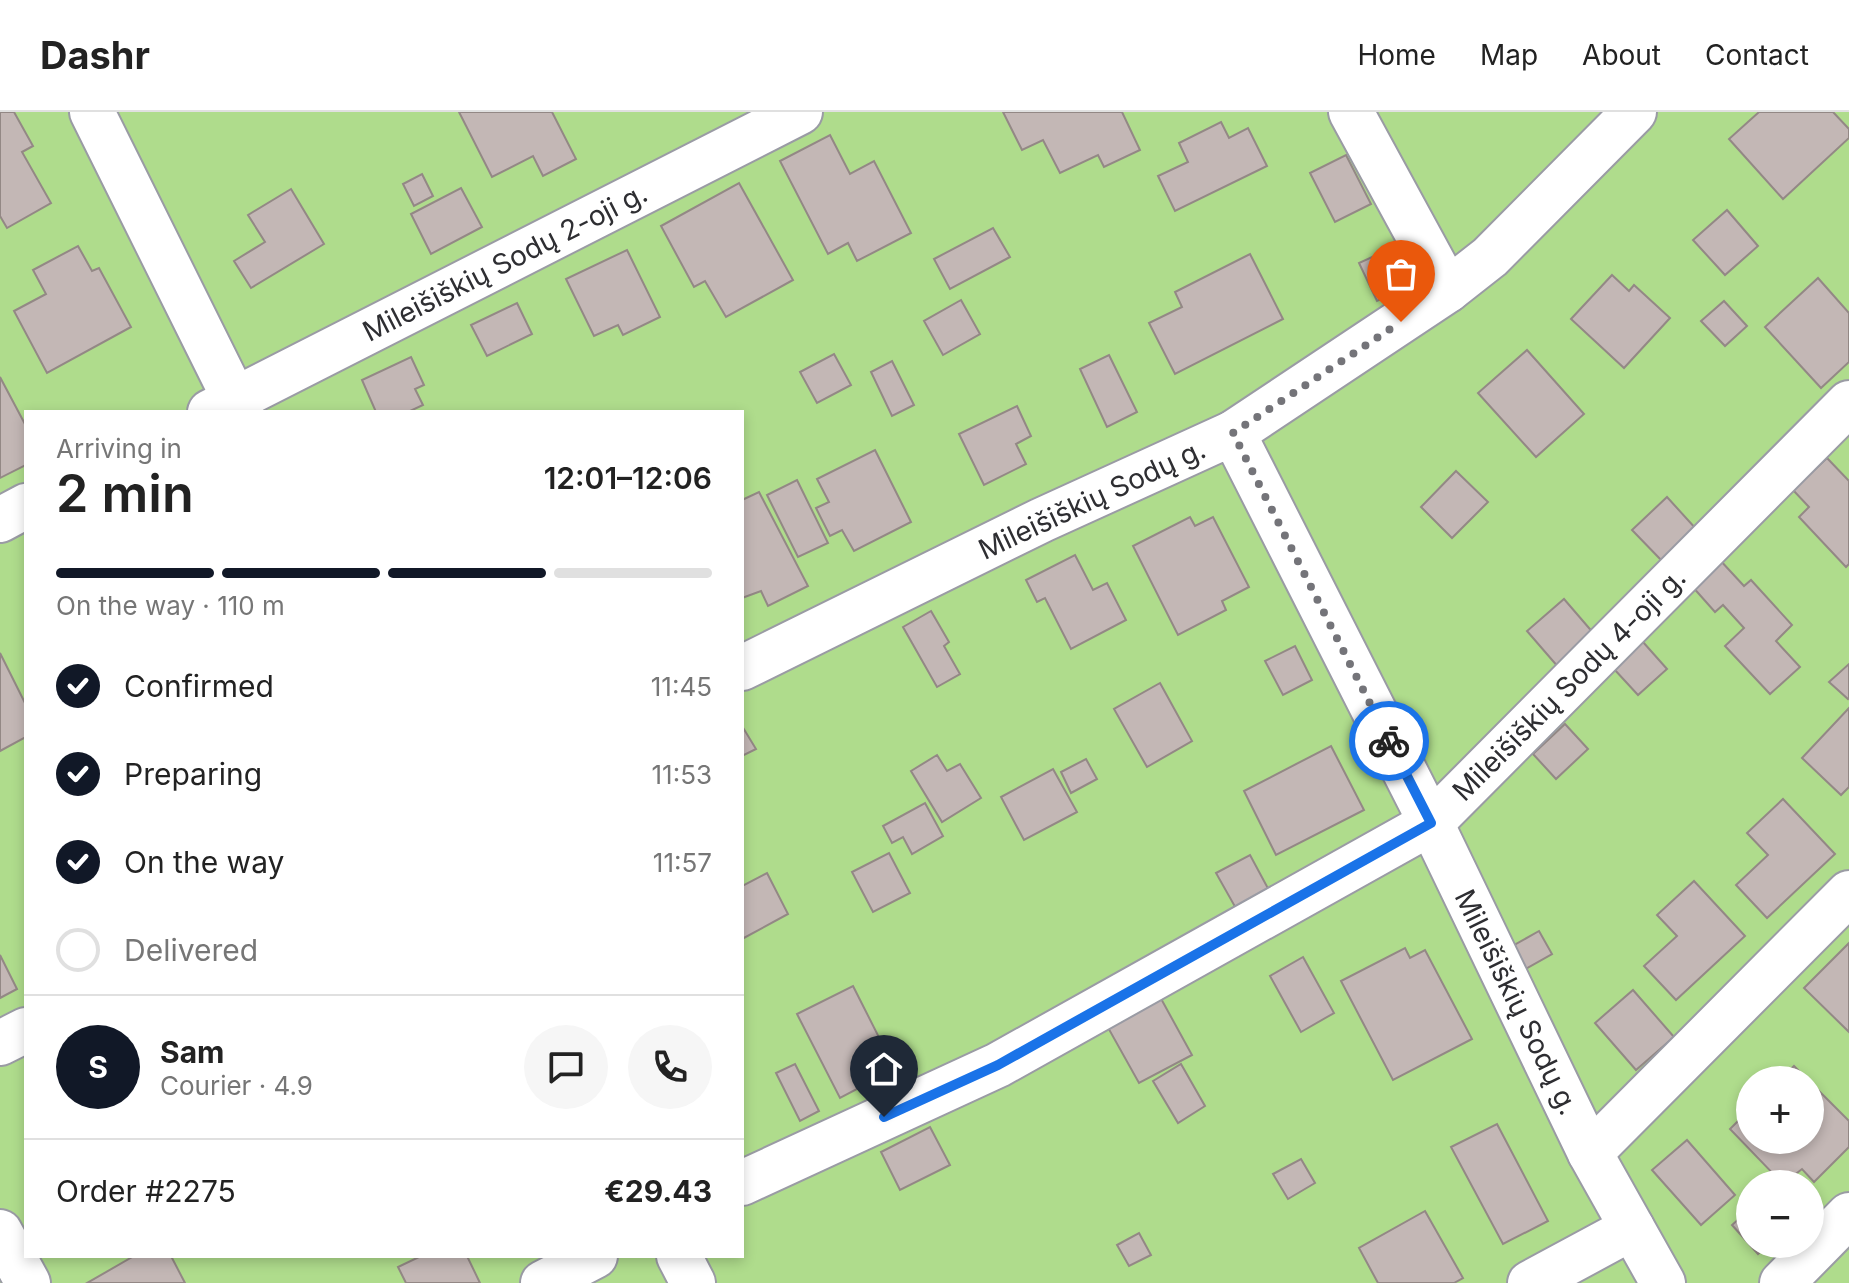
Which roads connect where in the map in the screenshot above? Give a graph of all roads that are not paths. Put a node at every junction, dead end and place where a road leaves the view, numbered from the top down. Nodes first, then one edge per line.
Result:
1 (92, 112) edge
2 (800, 112) edge
3 (1351, 112) edge
4 (1634, 112) edge
5 (1448, 290) junction
6 (1849, 403) edge
7 (228, 408) edge
8 (1233, 433) junction
9 (24, 507) edge
10 (0, 520) edge
11 (744, 667) edge
12 (1431, 823) junction
13 (1849, 893) edge
14 (24, 1031) edge
15 (0, 1043) edge
16 (1590, 1153) junction
17 (744, 1182) edge
18 (1849, 1215) edge
19 (1632, 1228) junction
20 (0, 1232) edge
21 (591, 1258) edge
22 (680, 1258) edge
23 (28, 1283) edge
24 (543, 1283) edge
25 (693, 1283) edge
26 (1530, 1283) edge
27 (1663, 1283) edge
28 (1782, 1283) edge

1 - 7 street
2 - 7 street, Mileišiškių Sodų 2-oji g.
3 - 5 street
4 - 5 street
5 - 8 street
6 - 12 street, Mileišiškių Sodų 4-oji g.
8 - 11 street, Mileišiškių Sodų g.
8 - 12 street, Mileišiškių Sodų g.
9 - 10 street
12 - 16 street, Mileišiškių Sodų g.
12 - 17 street, Mileišiškių Sodų 4-oji g.
13 - 16 street
14 - 15 street
16 - 19 street, Mileišiškių Sodų g.
18 - 28 street
19 - 26 street
19 - 27 street, Mileišiškių Sodų g.
20 - 23 street
21 - 24 street
22 - 25 street

